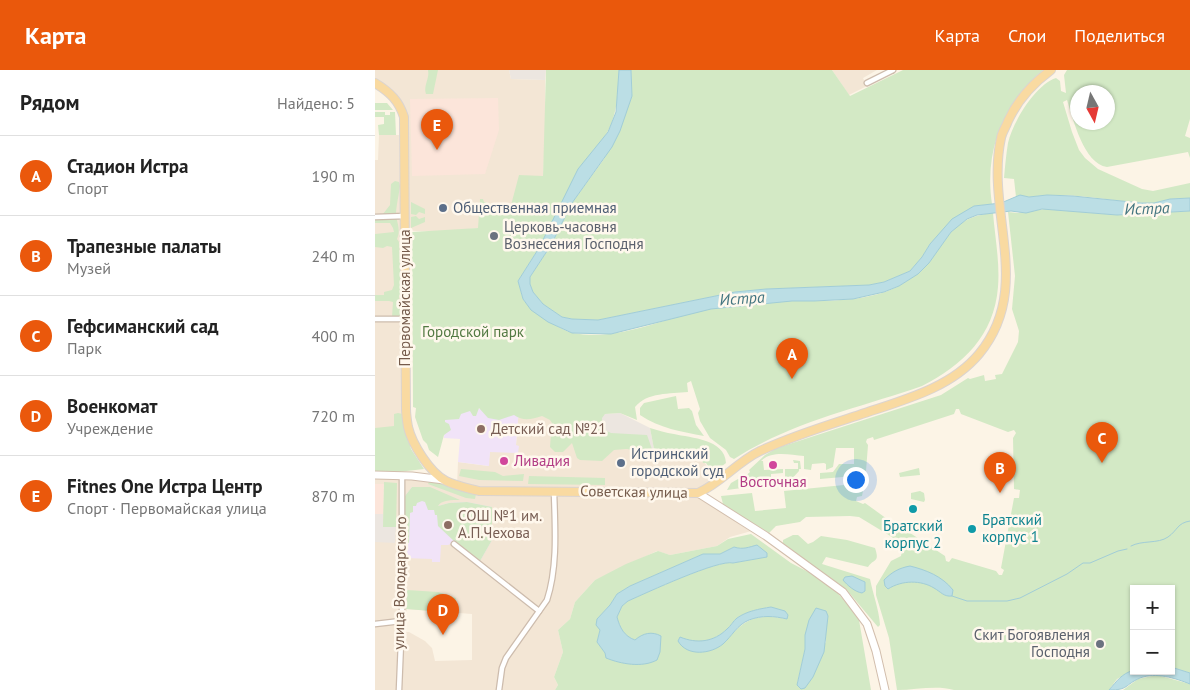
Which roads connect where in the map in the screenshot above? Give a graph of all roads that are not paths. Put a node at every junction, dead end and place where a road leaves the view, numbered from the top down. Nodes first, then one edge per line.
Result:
1 (893, 70) edge
2 (1051, 70) edge
3 (375, 83) edge
4 (867, 83) dead end
5 (405, 216) junction
6 (375, 217) edge
7 (375, 319) edge
8 (405, 319) junction
9 (432, 470) junction
10 (375, 475) edge
11 (402, 476) junction
12 (412, 476) junction
13 (443, 480) junction
14 (554, 492) junction
15 (698, 493) junction
16 (454, 544) dead end
17 (539, 612) junction
18 (401, 621) junction
19 (375, 624) edge
20 (884, 688) edge
21 (399, 690) edge
22 (499, 690) edge

1 - 4 street
2 - 15 main road, Советская улица
3 - 5 main road, Первомайская улица
5 - 6 street
5 - 8 main road, Первомайская улица
7 - 8 street
8 - 9 main road, Первомайская улица
9 - 12 main road, Советская улица
9 - 13 main road, Первомайская улица
10 - 11 main road, Советская улица
11 - 12 main road, Советская улица
11 - 18 street, улица Володарского
12 - 13 main road, Советская улица
13 - 14 main road, Советская улица
14 - 15 main road, Советская улица
14 - 17 street
15 - 20 main road
16 - 17 street
17 - 22 street
18 - 19 street
18 - 21 street, улица Володарского

